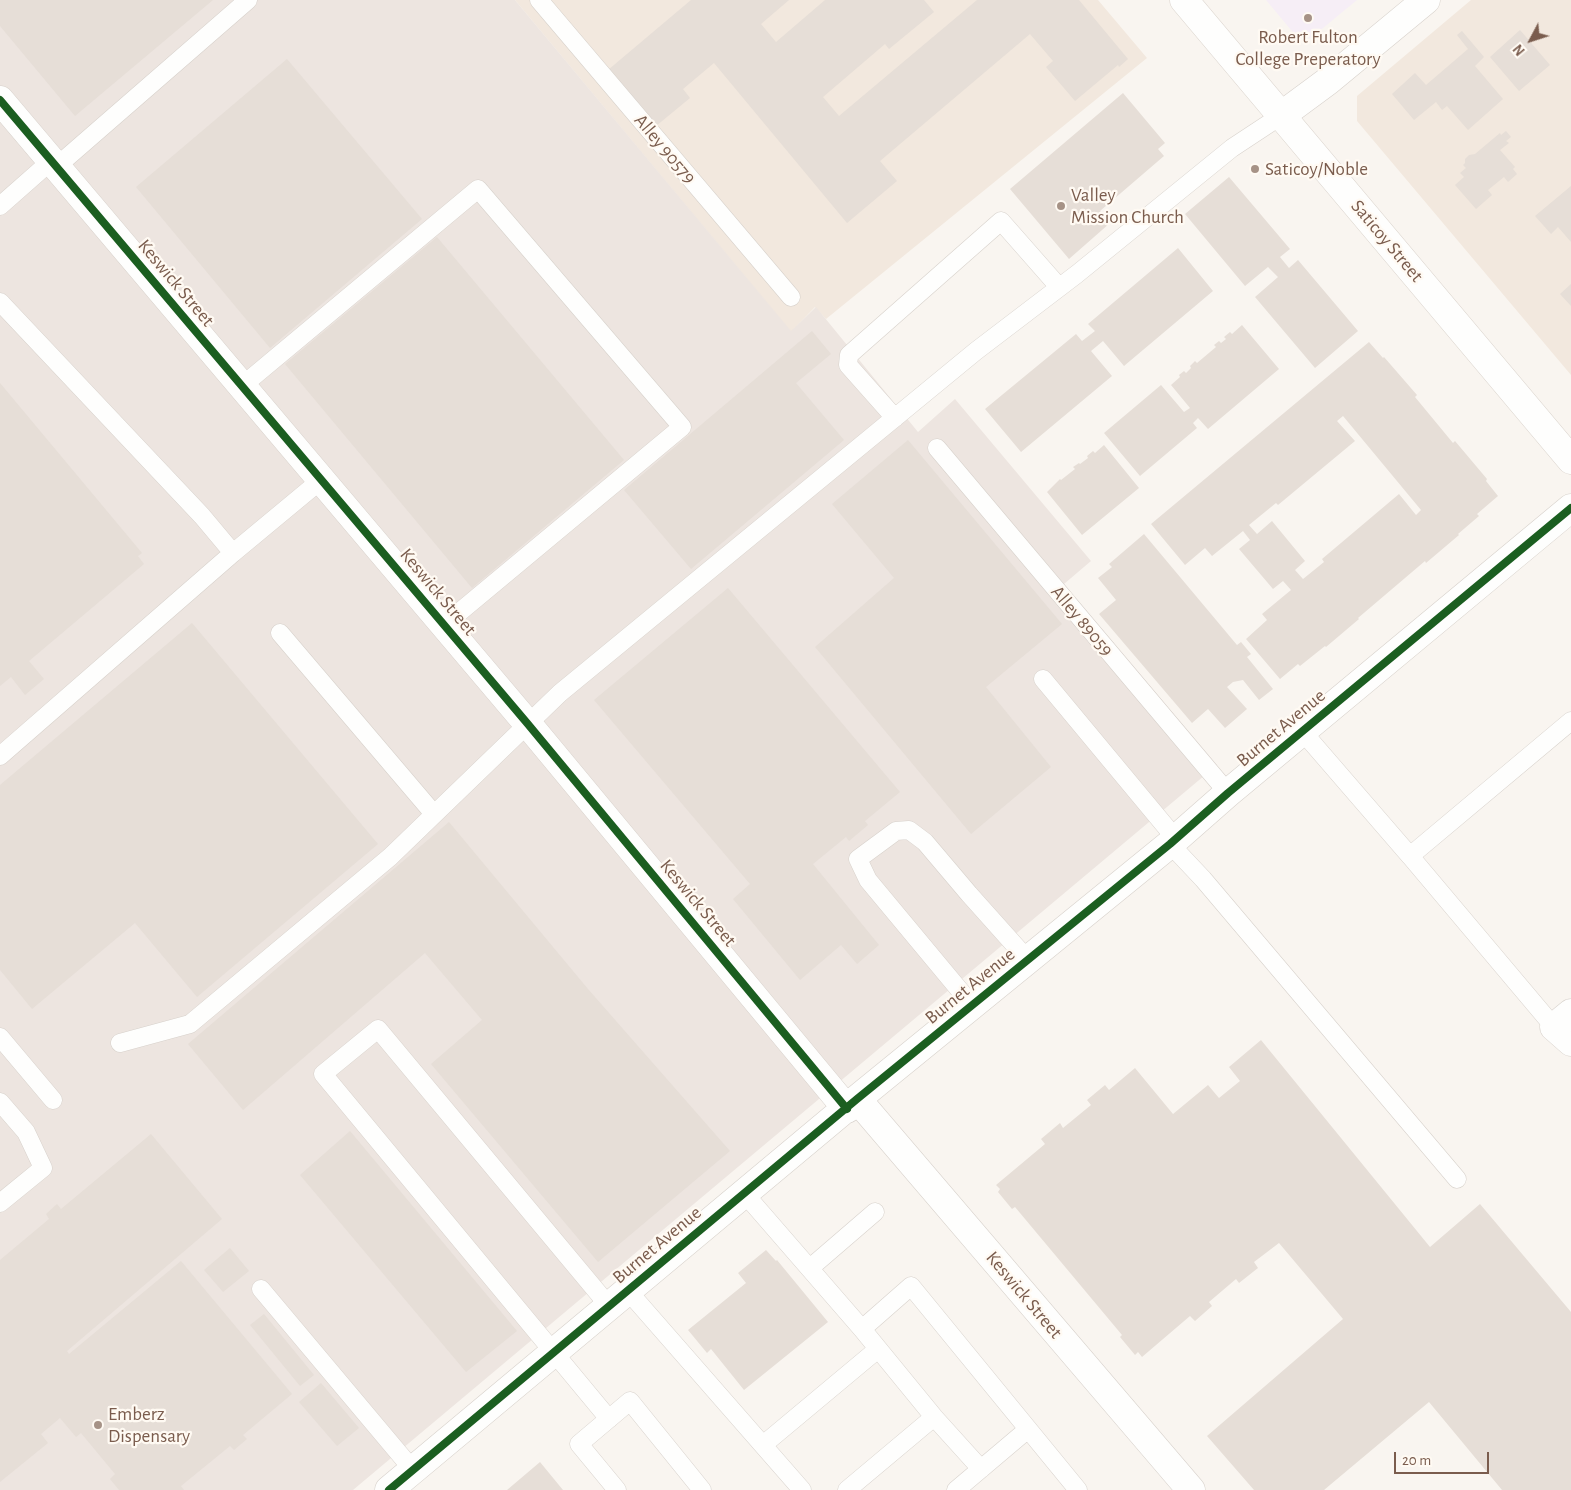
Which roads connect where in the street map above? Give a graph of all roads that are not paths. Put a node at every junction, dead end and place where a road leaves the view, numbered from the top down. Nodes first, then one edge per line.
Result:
1 (248, 0) edge
2 (539, 0) edge
3 (1184, 0) edge
4 (1426, 0) edge
5 (0, 100) edge
6 (1282, 116) junction
7 (54, 164) junction
8 (0, 206) edge
9 (1059, 287) junction
10 (791, 297) dead end
11 (0, 302) edge
12 (242, 386) junction
13 (895, 418) junction
14 (936, 448) dead end
15 (1571, 460) edge
16 (321, 480) junction
17 (1571, 508) edge
18 (233, 553) junction
19 (444, 625) junction
20 (280, 633) dead end
21 (1043, 679) dead end
22 (1571, 721) edge
23 (527, 723) junction
24 (1302, 731) junction
25 (0, 756) edge
26 (1228, 793) junction
27 (434, 814) junction
28 (1173, 842) junction
29 (1410, 856) junction
30 (1028, 960) junction
31 (972, 1005) junction
32 (1565, 1028) edge
33 (0, 1037) edge
34 (120, 1043) dead end
35 (53, 1100) dead end
36 (0, 1102) edge
37 (852, 1104) junction
38 (1457, 1179) dead end
39 (744, 1193) junction
40 (0, 1204) edge
41 (875, 1212) dead end
42 (810, 1268) junction
43 (261, 1289) dead end
44 (619, 1299) junction
45 (862, 1329) junction
46 (878, 1349) junction
47 (554, 1352) junction
48 (934, 1417) junction
49 (608, 1418) junction
50 (1027, 1430) junction
51 (763, 1445) junction
52 (981, 1469) junction
53 (413, 1470) junction
54 (389, 1490) edge
55 (617, 1490) edge
56 (702, 1490) edge
57 (802, 1490) edge
58 (847, 1490) edge
59 (956, 1490) edge
60 (1078, 1490) edge
61 (1191, 1490) edge

1 - 7 lane
2 - 10 lane, Alley 90579
3 - 6 street, Saticoy Street
4 - 6 street
5 - 7 street, Keswick Street
6 - 9 lane
6 - 15 street, Saticoy Street
7 - 8 lane
7 - 12 street, Keswick Street
9 - 13 lane
9 - 13 lane
11 - 18 lane
12 - 16 street, Keswick Street
12 - 19 lane
13 - 23 lane
14 - 26 lane, Alley 89059
16 - 18 lane
16 - 19 street, Keswick Street
17 - 24 street, Burnet Avenue
18 - 25 lane
19 - 23 street, Keswick Street
20 - 27 lane
21 - 28 lane
22 - 29 lane
23 - 27 lane
23 - 37 street, Keswick Street
24 - 26 street, Burnet Avenue
24 - 29 lane
26 - 28 street, Burnet Avenue
27 - 34 lane
28 - 30 street, Burnet Avenue
28 - 38 lane
29 - 32 lane
30 - 31 street, Burnet Avenue
30 - 31 lane
31 - 37 street, Burnet Avenue
33 - 35 lane
36 - 40 lane
37 - 39 street, Burnet Avenue
37 - 61 street, Keswick Street
39 - 42 lane
39 - 44 street, Burnet Avenue
41 - 42 lane
42 - 45 lane
43 - 53 lane
44 - 47 street, Burnet Avenue
44 - 47 lane
44 - 51 lane
45 - 46 lane
45 - 50 lane
46 - 48 lane
46 - 51 lane
47 - 49 lane
47 - 53 street, Burnet Avenue
48 - 52 lane
48 - 58 lane
49 - 55 lane
49 - 56 lane
50 - 52 lane
50 - 60 lane
51 - 57 lane
52 - 59 lane
53 - 54 street, Burnet Avenue

